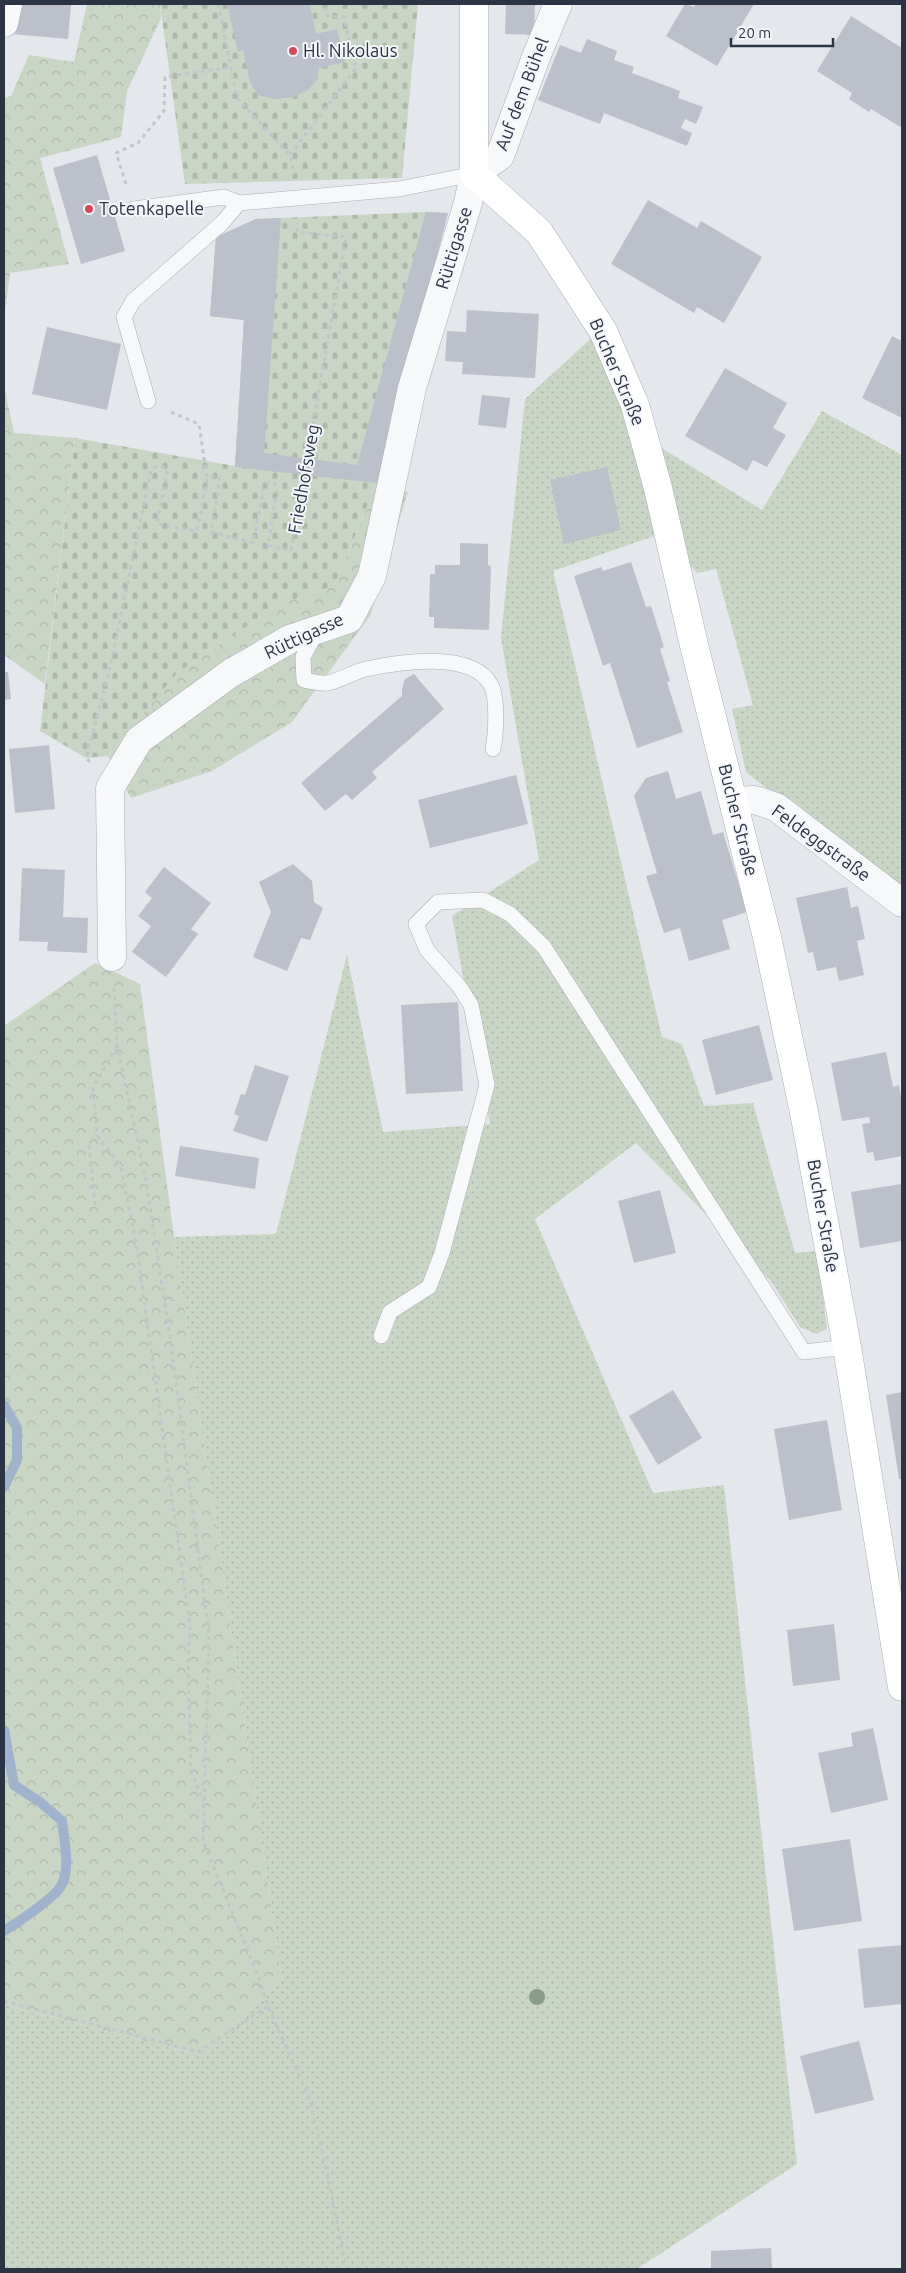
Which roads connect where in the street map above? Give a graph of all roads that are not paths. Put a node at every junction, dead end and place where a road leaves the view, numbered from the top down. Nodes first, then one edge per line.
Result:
1 (8, 4) edge
2 (474, 4) edge
3 (558, 4) edge
4 (4, 23) edge
5 (474, 174) junction
6 (239, 203) junction
7 (134, 209) road end
8 (148, 401) road end
9 (317, 629) junction
10 (493, 749) dead end
11 (734, 801) junction
12 (902, 903) edge
13 (112, 957) road end
14 (381, 1336) dead end
15 (847, 1347) junction
16 (902, 1688) edge

1 - 4 street
2 - 5 street
3 - 5 street, Auf dem Bühel
5 - 6 lane
5 - 9 street, Rüttigasse
5 - 11 street, Bucher Straße
6 - 7 lane
6 - 8 lane
9 - 10 lane
9 - 13 street, Rüttigasse
11 - 12 street, Feldeggstraße
11 - 15 street, Bucher Straße
14 - 15 lane
15 - 16 street, Bucher Straße

